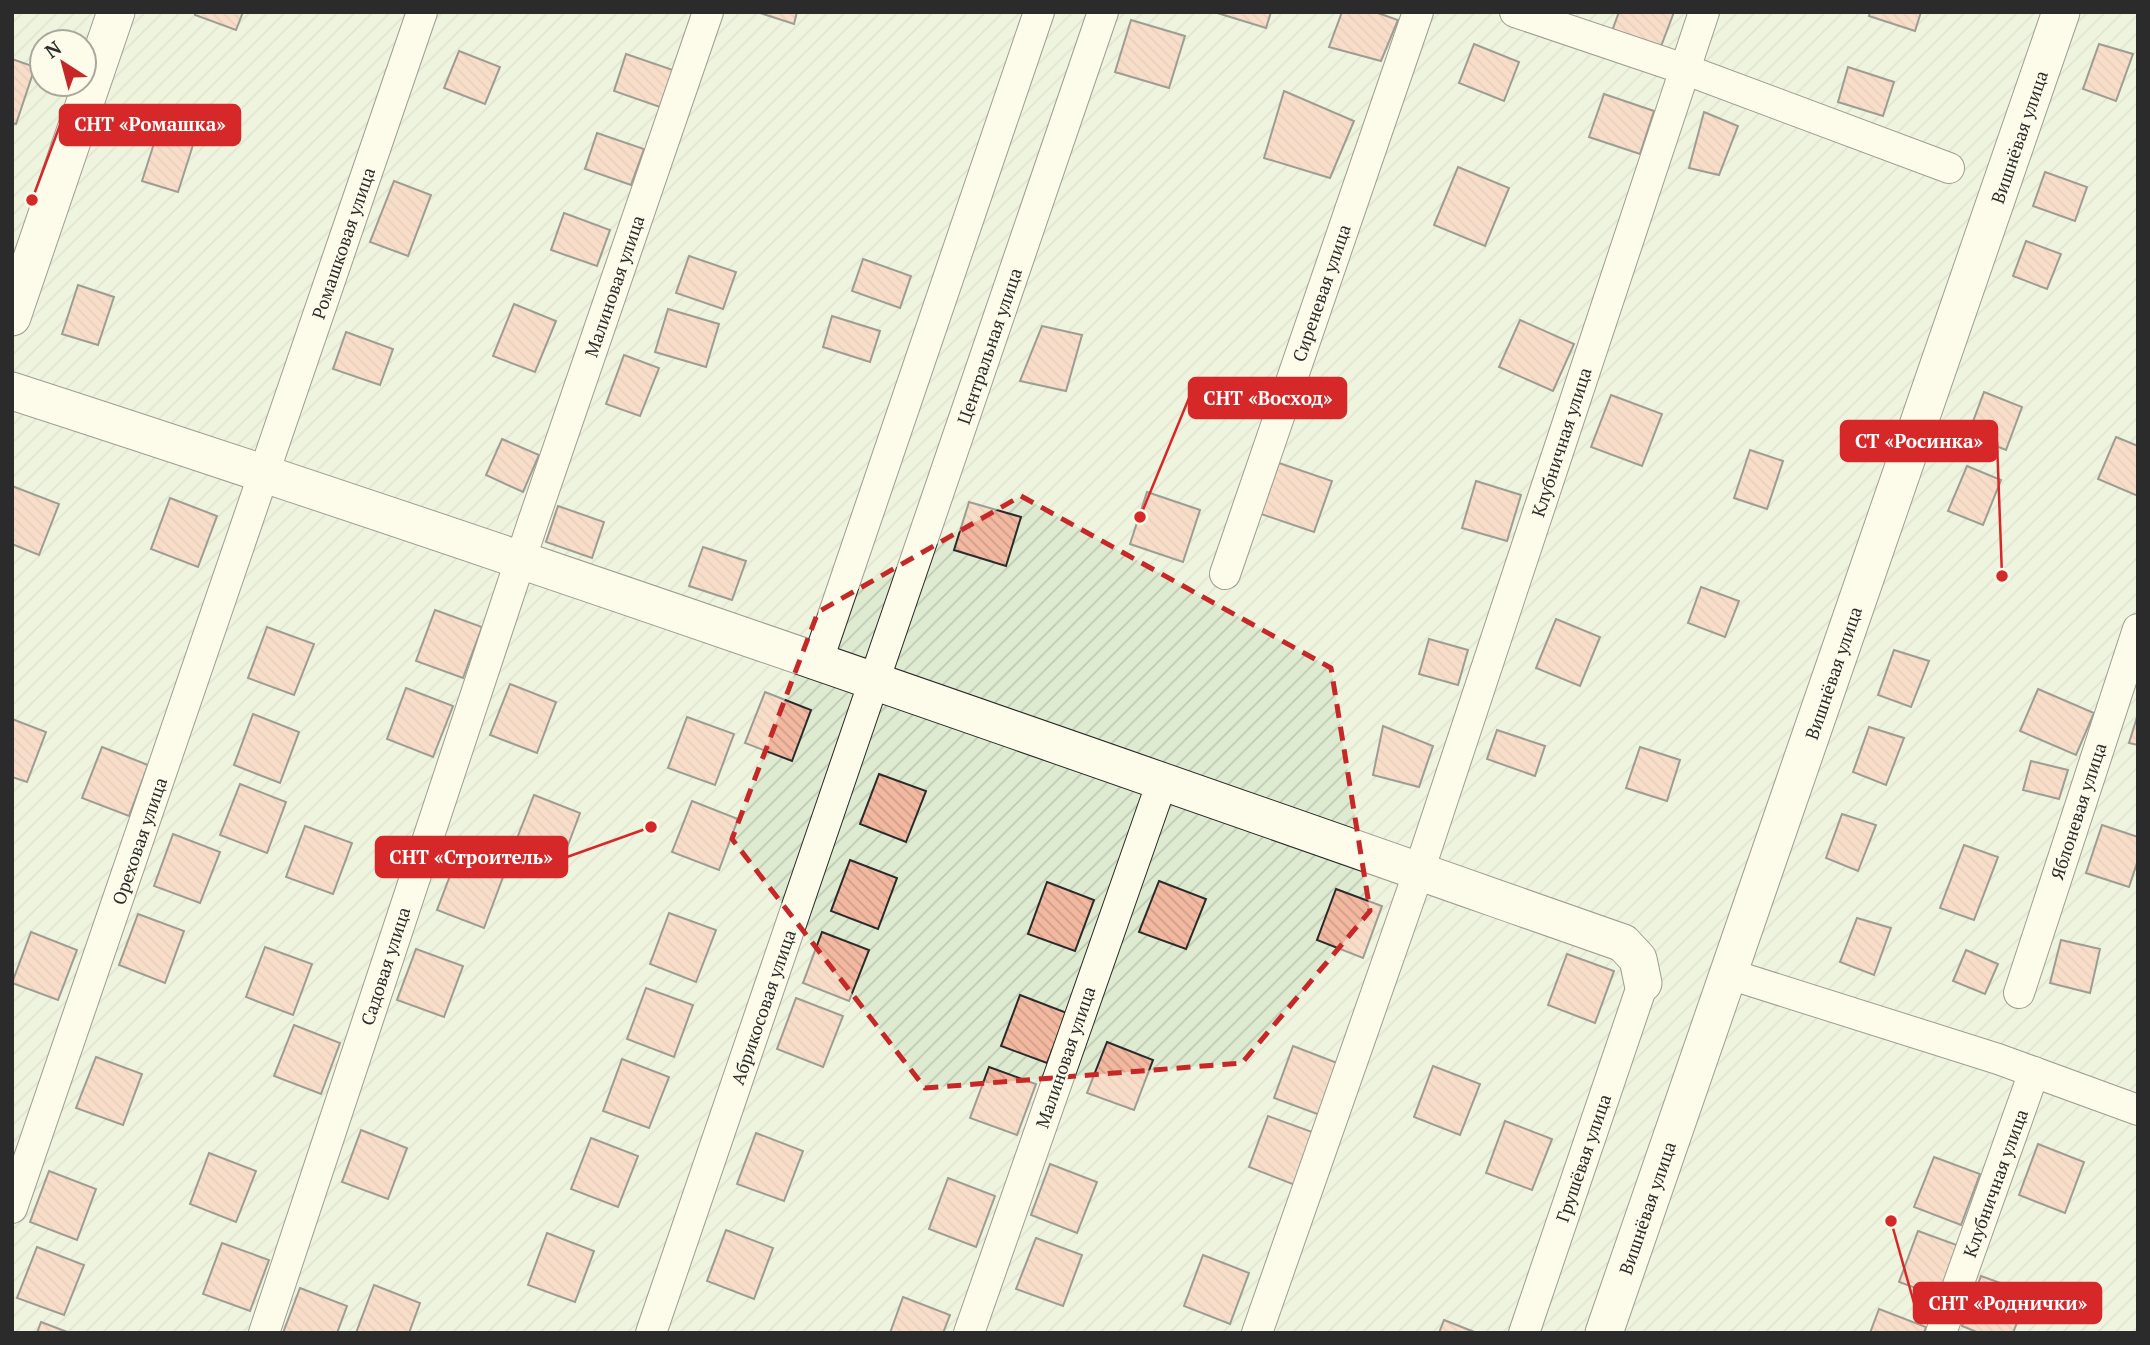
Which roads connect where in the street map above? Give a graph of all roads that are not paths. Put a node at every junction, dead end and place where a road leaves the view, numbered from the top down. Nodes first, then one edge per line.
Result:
1 (116, 12) edge
2 (422, 12) edge
3 (708, 12) edge
4 (1039, 12) edge
5 (1103, 12) edge
6 (1418, 12) edge
7 (1516, 12) edge
8 (1704, 12) edge
9 (2061, 12) edge
10 (1684, 69) junction
11 (1950, 168) dead end
12 (12, 317) edge
13 (12, 391) edge
14 (265, 473) junction
15 (520, 560) junction
16 (1225, 574) dead end
17 (2138, 629) edge
18 (818, 660) junction
19 (876, 680) junction
20 (1162, 782) junction
21 (1419, 872) junction
22 (1729, 974) junction
23 (1643, 982) joint
24 (2019, 993) dead end
25 (2034, 1072) junction
26 (2138, 1110) edge
27 (12, 1208) edge
28 (264, 1333) edge
29 (651, 1333) edge
30 (969, 1333) edge
31 (1257, 1333) edge
32 (1524, 1333) edge
33 (1604, 1333) edge
34 (1941, 1333) edge

1 - 12 street
2 - 14 street, Ромашковая улица
3 - 15 street, Малиновая улица
4 - 18 street
5 - 19 street, Центральная улица
6 - 16 street, Сиреневая улица
7 - 10 street
8 - 10 street, Клубничная улица
9 - 22 street, Вишнёвая улица
10 - 11 street
10 - 21 street, Клубничная улица
13 - 14 street
14 - 15 street
14 - 27 street, Ореховая улица
15 - 18 street
15 - 28 street, Садовая улица
17 - 24 street, Яблоневая улица
18 - 19 street
19 - 20 street
19 - 29 street, Абрикосовая улица
20 - 21 street
20 - 30 street, Малиновая улица
21 - 23 street
21 - 31 street
22 - 25 street
22 - 33 street, Вишнёвая улица
23 - 32 street, Грушёвая улица
25 - 26 street
25 - 34 street, Клубничная улица

